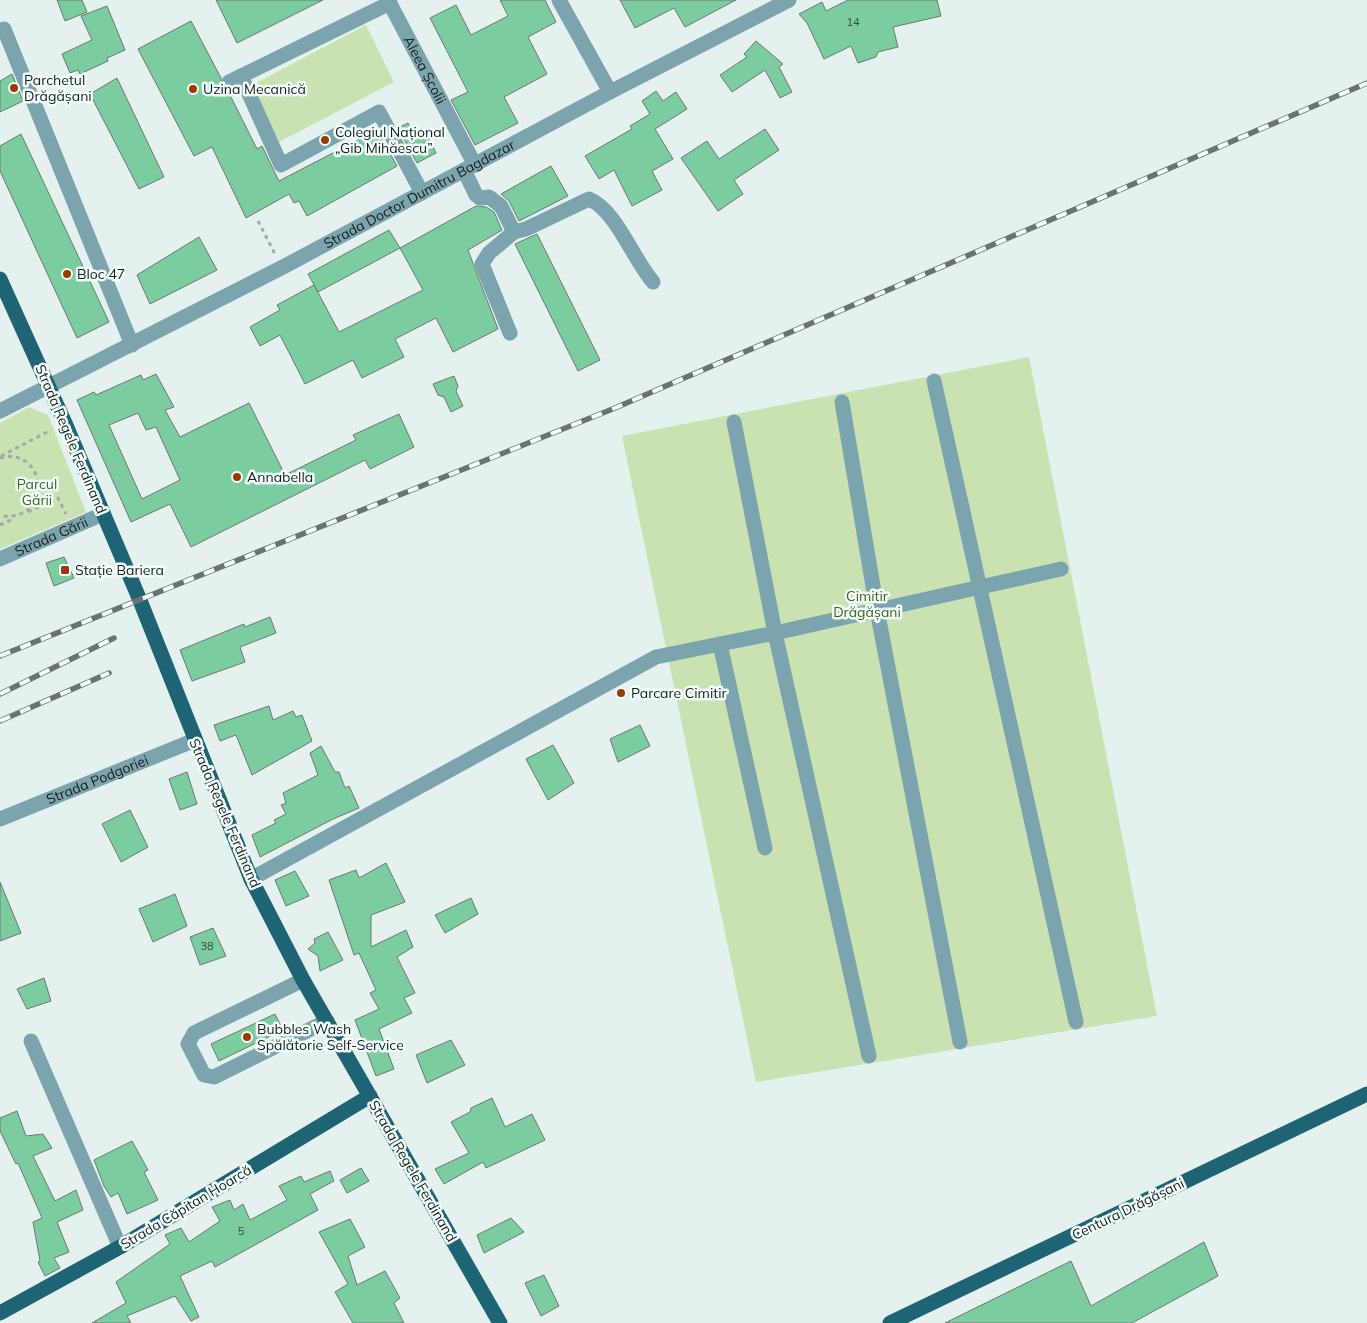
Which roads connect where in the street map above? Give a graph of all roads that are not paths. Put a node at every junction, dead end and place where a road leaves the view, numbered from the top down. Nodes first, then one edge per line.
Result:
1 (559, 0) edge
2 (789, 0) edge
3 (389, 1) edge
4 (4, 29) dead end
5 (610, 92) junction
6 (469, 168) junction
7 (422, 193) junction
8 (514, 232) junction
9 (0, 279) edge
10 (653, 282) dead end
11 (510, 333) dead end
12 (132, 345) junction
13 (934, 381) dead end
14 (49, 386) junction
15 (842, 402) dead end
16 (0, 411) edge
17 (734, 422) dead end
18 (103, 514) junction
19 (0, 559) edge
20 (1061, 569) dead end
21 (978, 588) junction
22 (876, 610) junction
23 (775, 633) junction
24 (720, 644) junction
25 (194, 740) junction
26 (0, 819) edge
27 (765, 848) dead end
28 (251, 879) junction
29 (303, 980) junction
30 (327, 1021) junction
31 (1076, 1022) dead end
32 (31, 1041) dead end
33 (960, 1042) dead end
34 (869, 1056) dead end
35 (1367, 1094) edge
36 (370, 1096) junction
37 (120, 1247) junction
38 (0, 1313) edge
39 (500, 1323) edge
40 (890, 1323) edge

1 - 5 street
2 - 5 street, Strada Doctor Dumitru Bagdazar
3 - 6 street, Aleea Școlii
3 - 7 street
4 - 12 street
5 - 6 street, Strada Doctor Dumitru Bagdazar
6 - 7 street, Strada Doctor Dumitru Bagdazar
6 - 8 street, Aleea Școlii
7 - 12 street, Strada Doctor Dumitru Bagdazar
8 - 10 street
8 - 11 street
9 - 14 main road, Strada Regele Ferdinand
12 - 14 street, Strada Doctor Dumitru Bagdazar
13 - 21 street
14 - 16 street, Strada Doctor Dumitru Bagdazar
14 - 18 main road, Strada Regele Ferdinand
15 - 22 street
17 - 23 street
18 - 19 street, Strada Gării
18 - 25 main road, Strada Regele Ferdinand
20 - 21 street
21 - 22 street
21 - 31 street
22 - 23 street
22 - 33 street
23 - 24 street
23 - 34 street
24 - 27 street
24 - 28 street
25 - 26 street, Strada Podgoriei
25 - 28 main road, Strada Regele Ferdinand
28 - 29 main road, Strada Regele Ferdinand
29 - 30 main road, Strada Regele Ferdinand
29 - 30 street
30 - 36 main road, Strada Regele Ferdinand
32 - 37 street
35 - 40 main road, Centura Drăgășani
36 - 37 main road, Strada Căpitan Hoarcă
36 - 39 main road, Strada Regele Ferdinand
37 - 38 main road, Strada Căpitan Hoarcă

